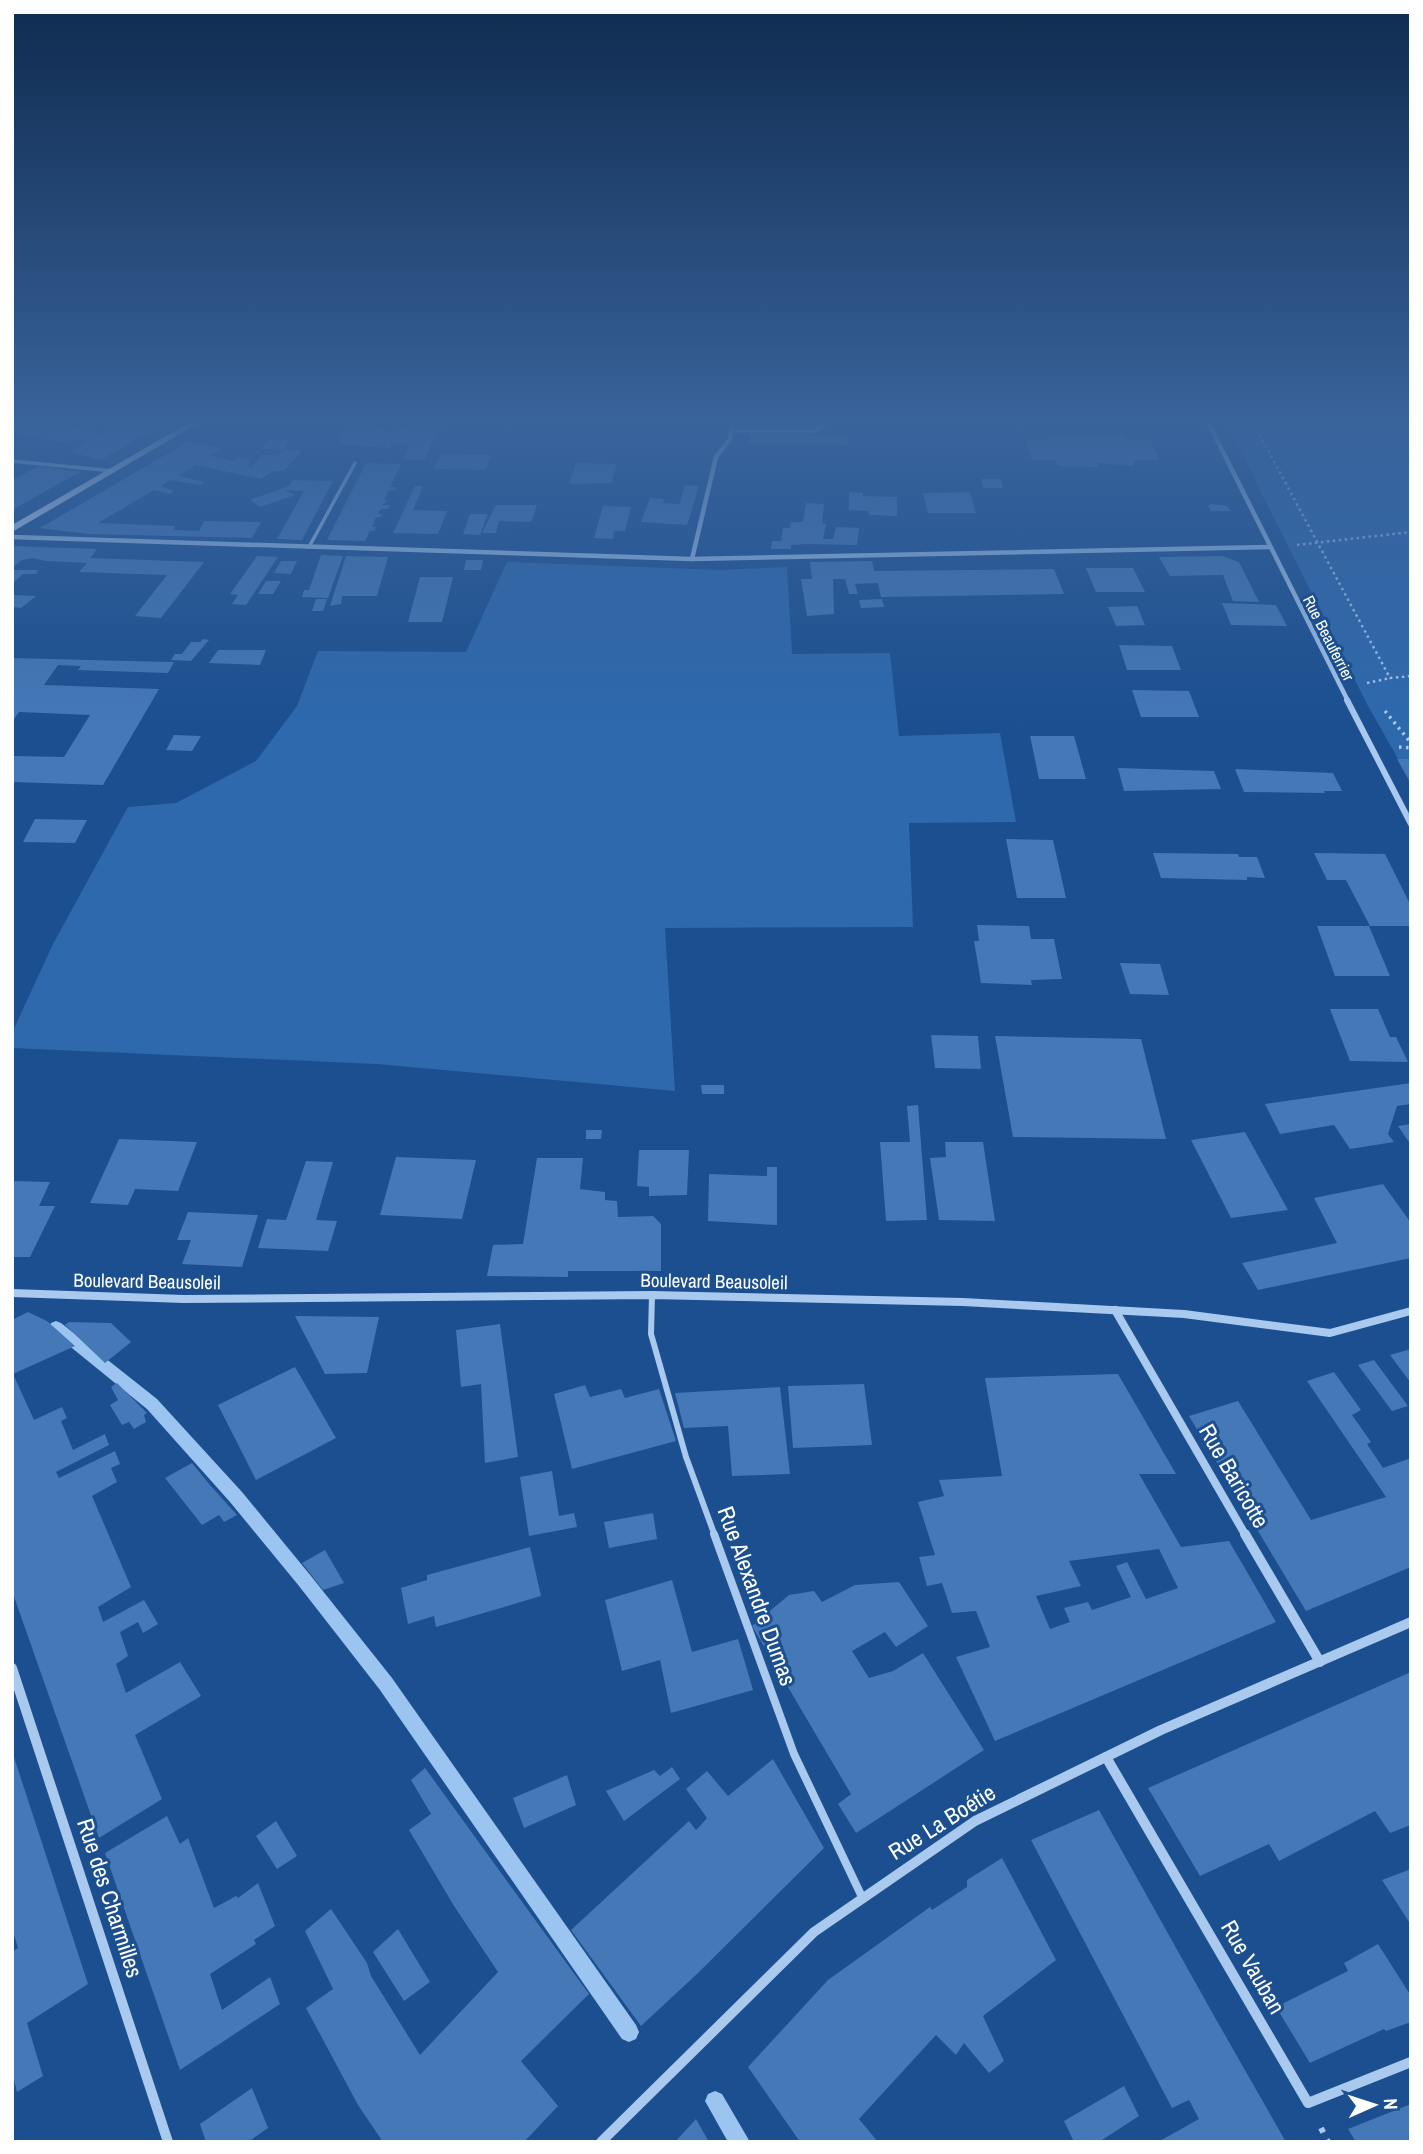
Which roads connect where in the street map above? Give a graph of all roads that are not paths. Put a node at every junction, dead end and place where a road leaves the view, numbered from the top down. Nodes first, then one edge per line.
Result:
1 (321, 525) edge
2 (700, 525) edge
3 (1258, 525) edge
4 (12, 537) edge
5 (309, 547) junction
6 (1269, 547) junction
7 (692, 559) junction
8 (1411, 824) edge
9 (12, 1293) edge
10 (652, 1295) junction
11 (1115, 1310) junction
12 (1411, 1311) edge
13 (1411, 1622) edge
14 (1320, 1662) junction
15 (12, 1668) edge
16 (1106, 1757) junction
17 (863, 1899) junction
18 (1411, 2062) edge
19 (168, 2142) edge
20 (601, 2142) edge

1 - 5 lane
2 - 7 street
3 - 6 street, Rue Beauferrier
4 - 5 street
5 - 7 street
6 - 7 street
6 - 8 street, Rue Beauferrier
9 - 10 street, Boulevard Beausoleil
10 - 11 street, Boulevard Beausoleil
10 - 17 lane, Rue Alexandre Dumas
11 - 12 street, Boulevard Beausoleil
11 - 14 street, Rue Baricotte
13 - 14 street, Rue La Boétie
14 - 16 street, Rue La Boétie
15 - 19 street, Rue des Charmilles
16 - 17 street, Rue La Boétie
16 - 18 street, Rue Vauban
17 - 20 street, Rue La Boétie

